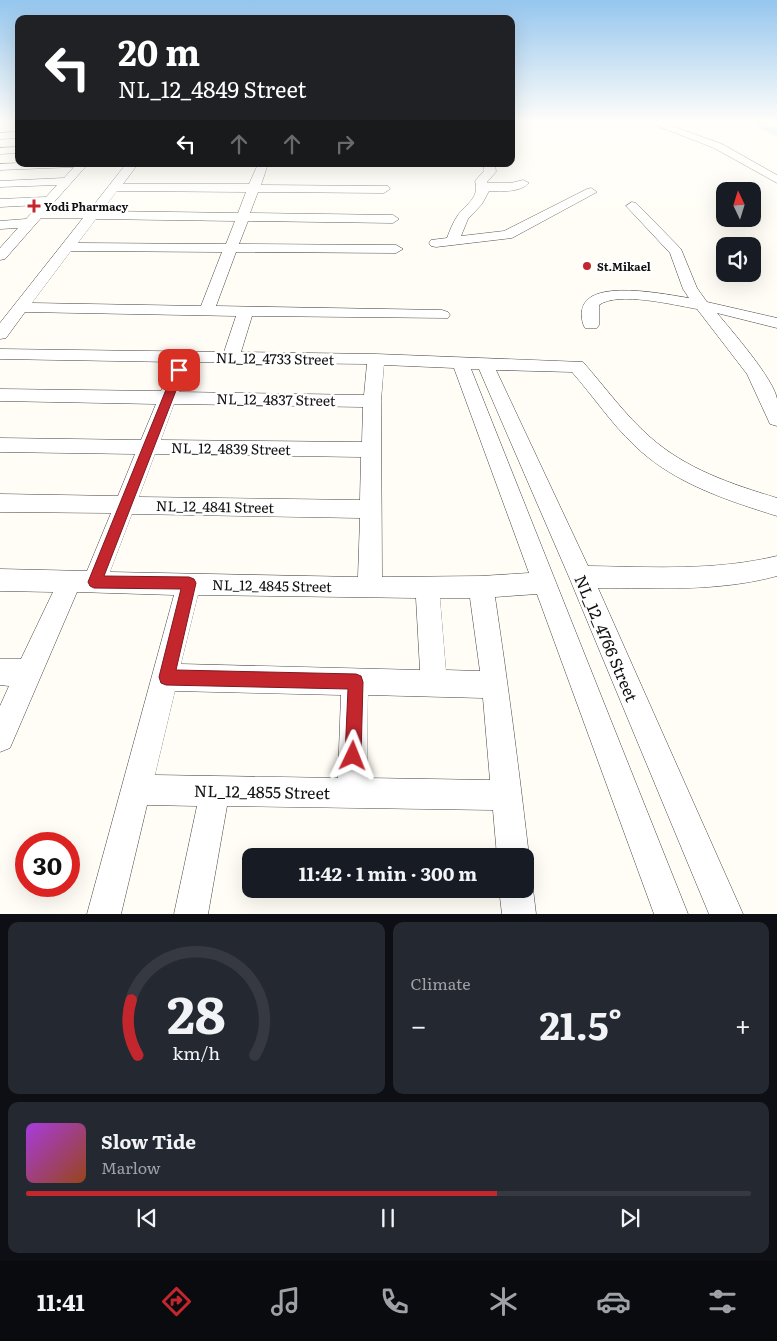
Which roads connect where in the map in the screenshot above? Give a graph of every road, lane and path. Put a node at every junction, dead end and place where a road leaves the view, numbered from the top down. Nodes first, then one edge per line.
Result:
1 (751, 164) edge
2 (15, 166) edge
3 (0, 167) edge
4 (80, 167) edge
5 (130, 167) edge
6 (262, 167) edge
7 (489, 167) edge
8 (772, 175) edge
9 (777, 180) edge
10 (67, 182) junction
11 (523, 183) dead end
12 (0, 184) edge
13 (113, 187) junction
14 (484, 187) junction
15 (254, 188) junction
16 (384, 190) dead end
17 (591, 192) dead end
18 (49, 201) junction
19 (0, 203) edge
20 (632, 206) dead end
21 (92, 215) junction
22 (243, 218) junction
23 (33, 219) junction
24 (393, 219) dead end
25 (0, 225) edge
26 (453, 240) junction
27 (436, 242) dead end
28 (68, 247) junction
29 (232, 248) junction
30 (396, 249) dead end
31 (2, 251) edge
32 (702, 305) junction
33 (22, 307) junction
34 (207, 310) junction
35 (246, 310) junction
36 (442, 315) dead end
37 (777, 323) edge
38 (591, 325) dead end
39 (0, 334) edge
40 (0, 354) edge
41 (184, 357) junction
42 (231, 357) junction
43 (376, 359) junction
44 (460, 362) junction
45 (485, 364) junction
46 (0, 395) edge
47 (168, 397) junction
48 (372, 401) junction
49 (777, 419) edge
50 (0, 445) edge
51 (149, 447) junction
52 (372, 450) junction
53 (0, 503) edge
54 (125, 505) junction
55 (777, 508) edge
56 (370, 509) junction
57 (777, 566) edge
58 (581, 577) junction
59 (0, 580) edge
60 (82, 581) junction
61 (189, 583) junction
62 (543, 583) junction
63 (427, 587) junction
64 (481, 587) junction
65 (370, 588) junction
66 (0, 672) edge
67 (28, 673) junction
68 (166, 677) junction
69 (356, 682) junction
70 (434, 683) junction
71 (495, 685) junction
72 (0, 738) edge
73 (136, 790) junction
74 (214, 790) junction
75 (352, 792) junction
76 (507, 795) junction
77 (512, 848) edge
78 (517, 898) edge
79 (104, 914) edge
80 (191, 914) edge
81 (519, 914) edge
82 (671, 914) edge
83 (726, 914) edge

1 - 8 street
2 - 3 street
4 - 10 street
5 - 13 street
6 - 15 street
7 - 14 street
8 - 9 street
10 - 12 street
10 - 18 street
11 - 14 street
13 - 15 street
13 - 21 street
14 - 26 street
15 - 16 street
15 - 22 street
17 - 26 street
18 - 19 street
18 - 23 street
20 - 32 street
21 - 22 street
21 - 23 street
21 - 28 street
22 - 24 street
22 - 29 street
23 - 25 street
23 - 31 street
26 - 27 street
28 - 29 street
28 - 33 street
29 - 30 street
29 - 34 street
32 - 37 street
32 - 38 street
32 - 49 street
33 - 34 street
33 - 39 street
34 - 35 street
35 - 36 street
35 - 42 street
40 - 41 street, NL_12_4733 Street
41 - 42 street, NL_12_4733 Street
41 - 47 street
42 - 43 street, NL_12_4733 Street
43 - 44 street, NL_12_4733 Street
43 - 48 street
44 - 45 street, NL_12_4733 Street
44 - 62 street
45 - 55 street, NL_12_4733 Street
45 - 58 street, NL_12_4766 Street
46 - 47 street, NL_12_4837 Street
47 - 48 street, NL_12_4837 Street
47 - 51 street
48 - 52 street
50 - 51 street, NL_12_4839 Street
51 - 52 street, NL_12_4839 Street
51 - 54 street
52 - 56 street
53 - 54 street, NL_12_4841 Street
54 - 56 street, NL_12_4841 Street
54 - 60 street
56 - 65 street
57 - 58 street
58 - 83 street, NL_12_4766 Street
59 - 60 street, NL_12_4845 Street
60 - 61 street, NL_12_4845 Street
60 - 67 street
61 - 65 street, NL_12_4845 Street
61 - 68 street
62 - 64 street, NL_12_4845 Street
62 - 82 street
63 - 64 street, NL_12_4845 Street
63 - 65 street, NL_12_4845 Street
63 - 70 street
64 - 71 street
66 - 67 street
67 - 72 street
68 - 69 street
68 - 73 street
69 - 70 street
69 - 75 street
70 - 71 street
71 - 76 street
73 - 74 street, NL_12_4855 Street
73 - 79 street
74 - 75 street, NL_12_4855 Street
74 - 80 street
75 - 76 street, NL_12_4855 Street
76 - 77 street
78 - 81 street

